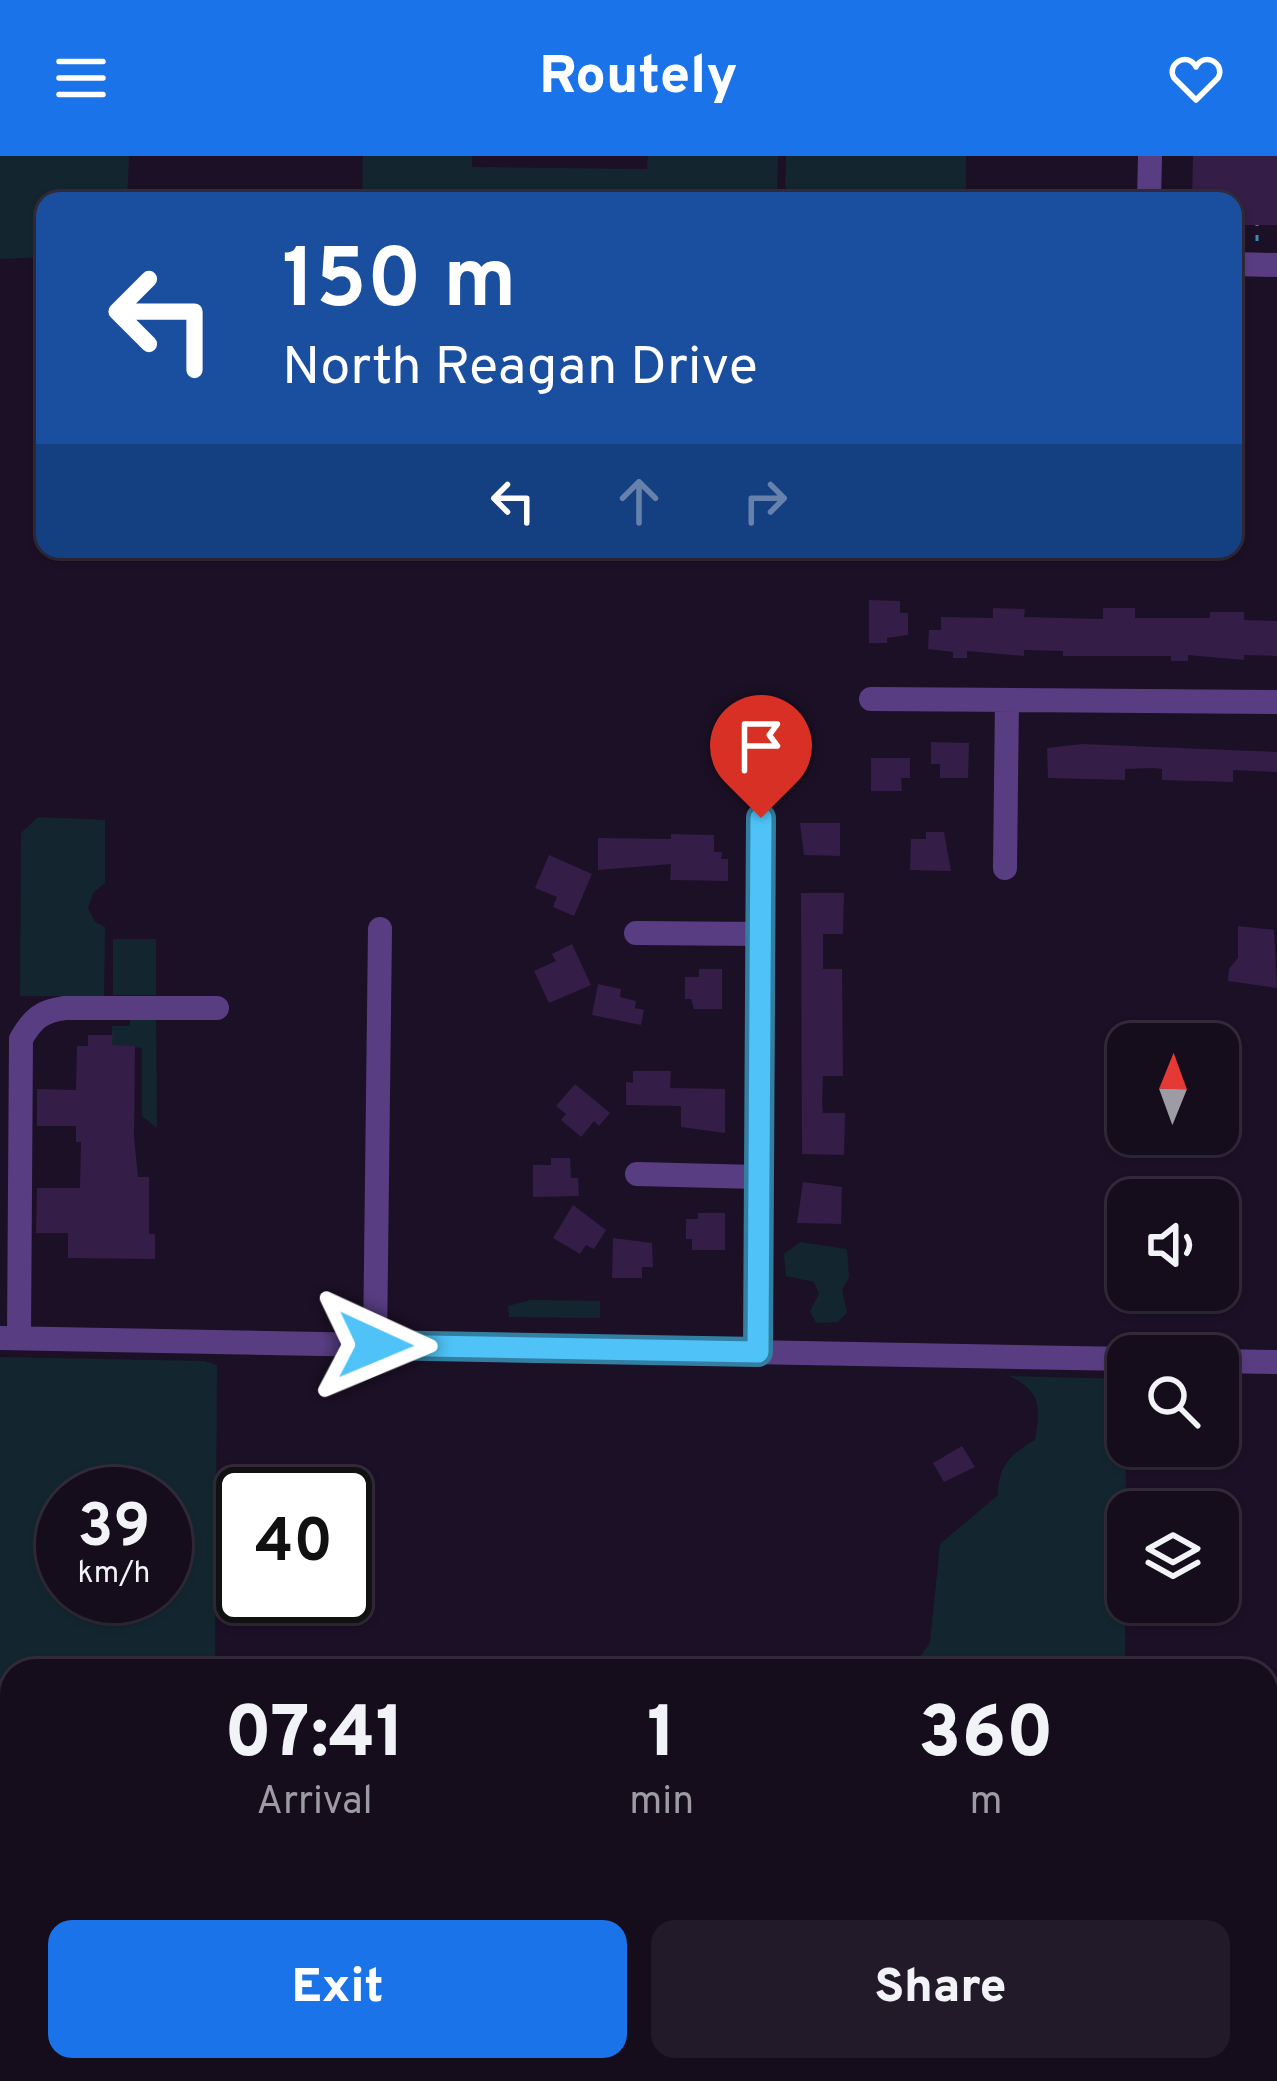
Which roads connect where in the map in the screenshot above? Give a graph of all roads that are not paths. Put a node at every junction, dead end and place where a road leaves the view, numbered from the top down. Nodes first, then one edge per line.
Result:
1 (1150, 156) edge
2 (1149, 192) edge
3 (1242, 264) edge
4 (1277, 265) edge
5 (871, 699) dead end
6 (1007, 700) junction
7 (1277, 702) edge
8 (761, 818) dead end
9 (1005, 868) dead end
10 (380, 929) dead end
11 (636, 933) dead end
12 (760, 934) junction
13 (217, 1008) dead end
14 (637, 1174) dead end
15 (758, 1177) junction
16 (9, 1338) edge
17 (375, 1345) junction
18 (758, 1352) junction
19 (1107, 1359) edge
20 (1239, 1361) edge
21 (1277, 1362) edge

1 - 2 street
3 - 4 street
5 - 6 street
6 - 7 street
6 - 9 street
8 - 12 street
10 - 17 street
11 - 12 street
12 - 15 street
13 - 16 street
14 - 15 street
15 - 18 street
16 - 17 street
17 - 18 street
18 - 19 street
20 - 21 street

